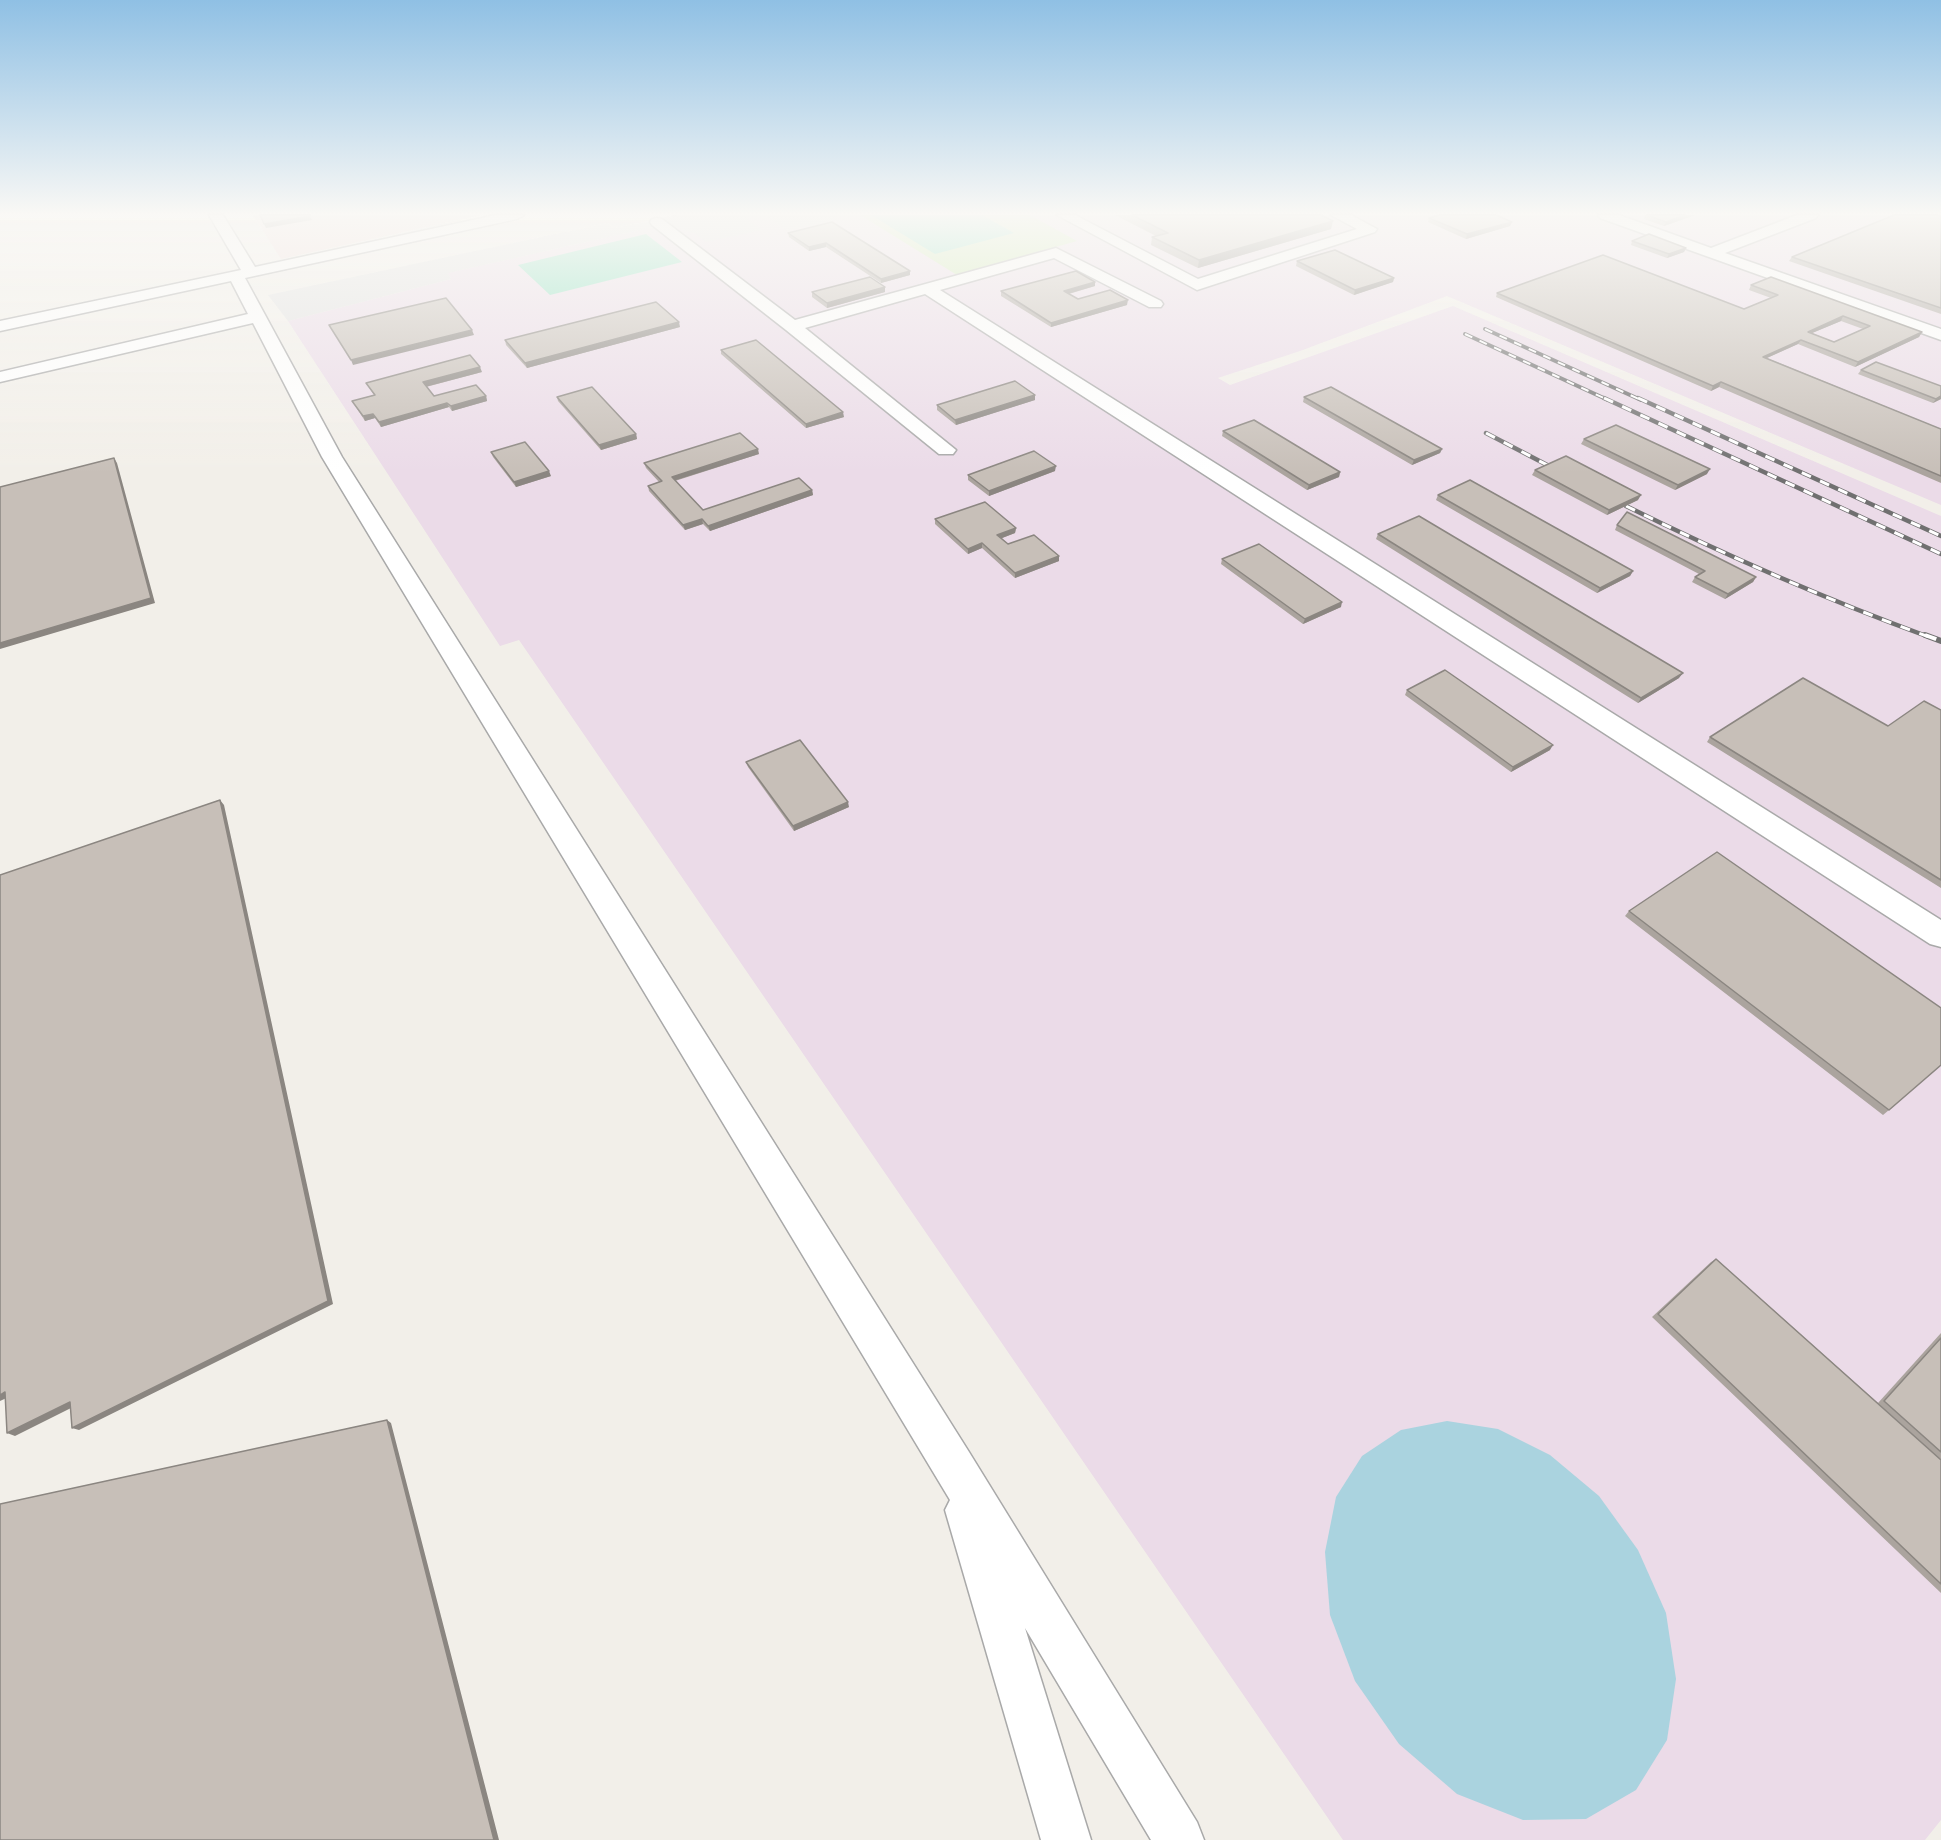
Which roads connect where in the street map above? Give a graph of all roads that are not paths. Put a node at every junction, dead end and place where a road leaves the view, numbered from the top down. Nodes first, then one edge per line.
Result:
1 (117, 301) edge
2 (252, 301) edge
3 (759, 301) edge
4 (884, 301) edge
5 (947, 301) edge
6 (1149, 301) edge
7 (1845, 301) edge
8 (1155, 304) dead end
9 (258, 317) junction
10 (0, 326) edge
11 (792, 326) junction
12 (1941, 335) edge
13 (0, 376) edge
14 (946, 450) dead end
15 (1941, 935) edge
16 (954, 1467) junction
17 (1066, 1840) edge
18 (1179, 1840) edge

1 - 10 street
2 - 9 street
3 - 11 street
4 - 11 street
5 - 15 street
6 - 8 street
7 - 12 street
9 - 13 street
9 - 16 street
11 - 14 street
16 - 17 street
16 - 18 street

